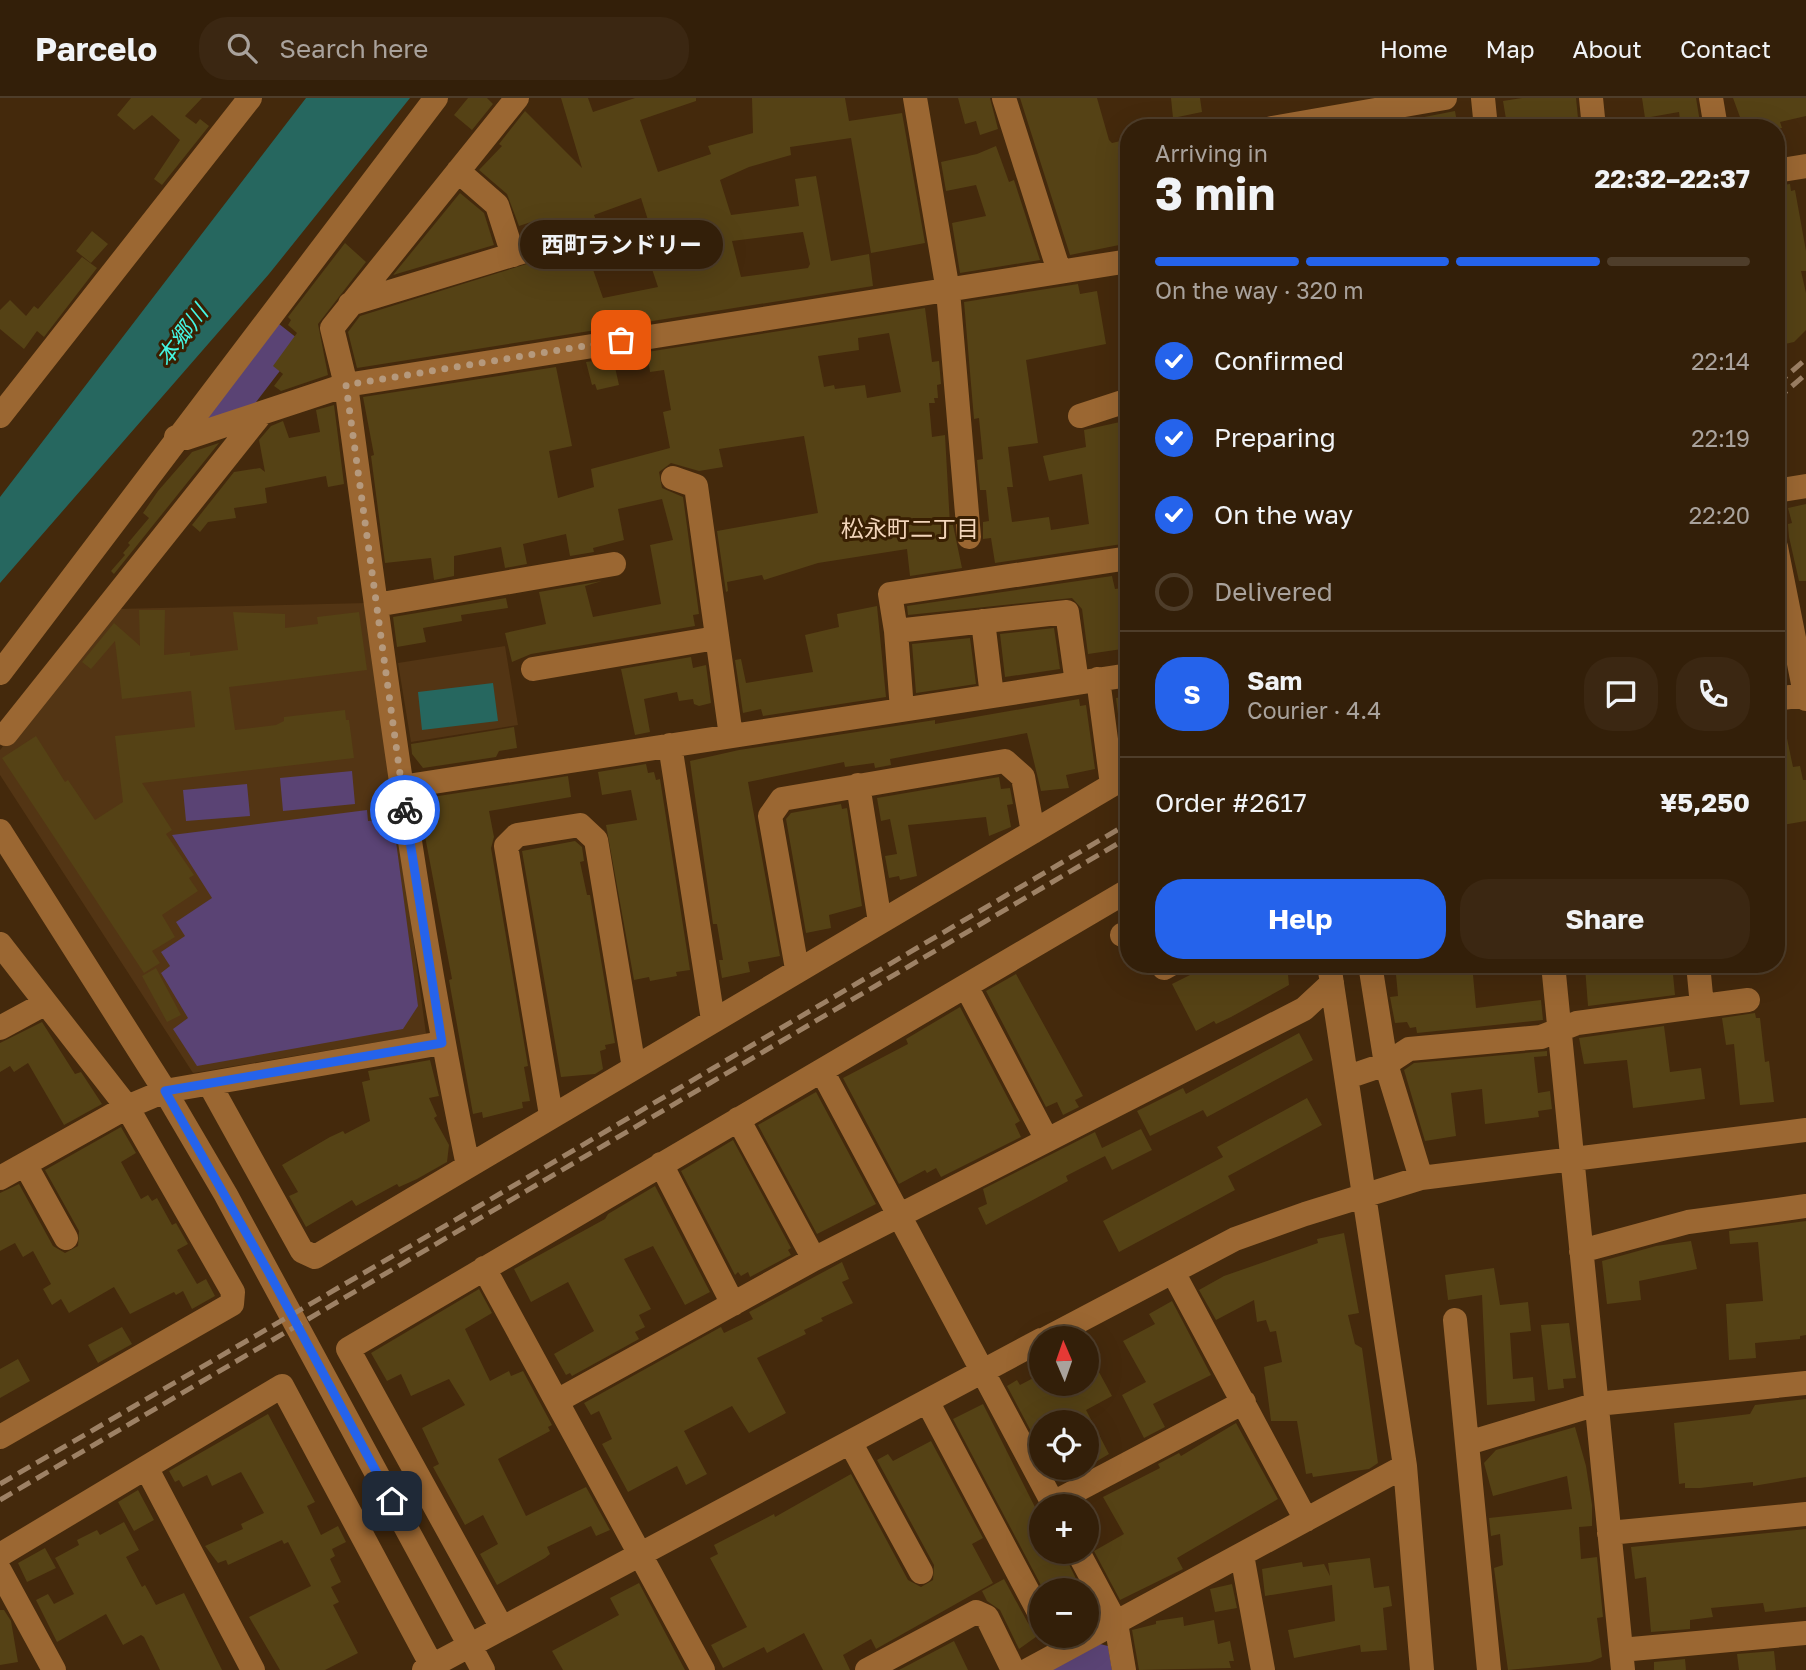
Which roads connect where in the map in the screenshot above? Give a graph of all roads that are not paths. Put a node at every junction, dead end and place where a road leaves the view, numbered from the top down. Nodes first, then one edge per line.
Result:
1 (250, 98) edge
2 (436, 98) edge
3 (517, 98) edge
4 (915, 98) edge
5 (1004, 98) edge
6 (1446, 98) edge
7 (1483, 98) edge
8 (1591, 98) edge
9 (1712, 98) edge
10 (1384, 118) edge
11 (1485, 119) edge
12 (1593, 119) edge
13 (1715, 119) edge
14 (1806, 166) edge
15 (1785, 170) edge
16 (458, 171) junction
17 (1120, 262) edge
18 (1059, 271) junction
19 (948, 290) junction
20 (350, 304) junction
21 (346, 385) junction
22 (1120, 403) edge
23 (261, 414) junction
24 (0, 416) edge
25 (1080, 416) dead end
26 (176, 437) junction
27 (673, 478) dead end
28 (1806, 486) edge
29 (1785, 490) edge
30 (969, 537) dead end
31 (1120, 559) edge
32 (614, 564) dead end
33 (1785, 571) edge
34 (1797, 604) edge
35 (376, 605) junction
36 (983, 621) junction
37 (896, 631) junction
38 (716, 638) junction
39 (533, 669) dead end
40 (0, 673) edge
41 (1120, 676) edge
42 (1087, 681) junction
43 (992, 696) junction
44 (1806, 697) edge
45 (1785, 698) edge
46 (902, 710) junction
47 (6, 734) dead end
48 (731, 736) junction
49 (670, 746) junction
50 (858, 785) junction
51 (401, 787) junction
52 (0, 831) edge
53 (1033, 832) junction
54 (1120, 895) edge
55 (880, 922) junction
56 (0, 944) edge
57 (797, 969) junction
58 (1371, 973) edge
59 (1554, 973) edge
60 (1699, 973) edge
61 (1331, 974) edge
62 (966, 986) junction
63 (1748, 1000) dead end
64 (46, 1003) junction
65 (1702, 1006) junction
66 (713, 1020) junction
67 (0, 1028) edge
68 (1559, 1029) junction
69 (442, 1043) junction
70 (1386, 1064) junction
71 (634, 1068) junction
72 (822, 1071) junction
73 (1348, 1077) junction
74 (210, 1084) junction
75 (165, 1091) junction
76 (127, 1107) junction
77 (551, 1115) junction
78 (738, 1119) junction
79 (1806, 1130) edge
80 (1047, 1140) junction
81 (1574, 1158) junction
82 (25, 1164) junction
83 (661, 1164) junction
84 (468, 1166) junction
85 (0, 1178) edge
86 (1421, 1178) junction
87 (1365, 1196) junction
88 (1806, 1206) edge
89 (899, 1216) junction
90 (66, 1238) dead end
91 (1581, 1251) junction
92 (814, 1259) junction
93 (484, 1268) junction
94 (1173, 1272) junction
95 (733, 1304) junction
96 (1455, 1320) dead end
97 (1070, 1326) edge
98 (1029, 1347) edge
99 (980, 1372) junction
100 (1806, 1383) edge
101 (557, 1401) junction
102 (927, 1401) junction
103 (1244, 1402) junction
104 (1597, 1405) junction
105 (0, 1437) edge
106 (850, 1442) junction
107 (1468, 1443) junction
108 (1405, 1466) junction
109 (147, 1469) junction
110 (1048, 1494) edge
111 (1074, 1494) edge
112 (1806, 1514) edge
113 (1306, 1520) junction
114 (1609, 1533) junction
115 (642, 1554) junction
116 (0, 1555) edge
117 (1242, 1555) junction
118 (1085, 1564) edge
119 (0, 1571) edge
120 (920, 1572) dead end
121 (1029, 1593) edge
122 (1116, 1623) junction
123 (502, 1628) junction
124 (1099, 1629) edge
125 (1806, 1633) edge
126 (470, 1645) junction
127 (1053, 1648) edge
128 (1622, 1660) edge
129 (428, 1668) edge
130 (54, 1670) edge
131 (253, 1670) edge
132 (483, 1670) edge
133 (704, 1670) edge
134 (867, 1670) edge
135 (1013, 1670) edge
136 (1028, 1670) edge
137 (1124, 1670) edge
138 (1263, 1670) edge
139 (1422, 1670) edge
140 (1489, 1670) edge

1 - 24 street
2 - 26 street
3 - 16 street
4 - 19 street
5 - 18 street
6 - 10 street
7 - 11 street
8 - 12 street
9 - 13 street
14 - 15 street
16 - 20 street
16 - 20 street
17 - 18 street
18 - 19 street
19 - 21 street
19 - 30 street
20 - 21 street
21 - 23 street
21 - 35 street
22 - 25 street
23 - 26 street
23 - 47 street
26 - 40 street
27 - 38 street
28 - 29 street
31 - 37 street
32 - 35 street
33 - 34 street
34 - 44 street
35 - 51 street
36 - 37 street
36 - 42 street
36 - 43 street
37 - 46 street
38 - 39 street
38 - 48 street
41 - 42 street
42 - 43 street
42 - 53 street
43 - 46 street
44 - 45 street
46 - 48 street
48 - 49 street
49 - 51 street
49 - 66 street
50 - 53 street
50 - 55 street
50 - 57 street
51 - 69 street
52 - 75 street
53 - 55 street
54 - 62 street
55 - 57 street
56 - 64 street
57 - 66 street
58 - 70 street
59 - 68 street
60 - 65 street
61 - 73 street
61 - 80 street
62 - 72 street
62 - 80 street
63 - 65 street
64 - 67 street
64 - 76 street
65 - 68 street
66 - 71 street
68 - 70 street
68 - 81 street
69 - 74 street
69 - 84 street
70 - 73 street
70 - 86 street
71 - 77 street
71 - 77 street
72 - 78 street
72 - 89 street
73 - 87 street
74 - 75 street
74 - 84 street
75 - 76 street
75 - 126 street
76 - 82 street
76 - 105 street
77 - 84 street
78 - 83 street
78 - 92 street
79 - 81 street
80 - 89 street
81 - 86 street
81 - 91 street
82 - 85 street
82 - 90 street
83 - 93 street
83 - 95 street
86 - 87 street
87 - 94 street
87 - 108 street
88 - 91 street
89 - 92 street
89 - 99 street
91 - 104 street
92 - 95 street
93 - 101 street
93 - 123 street
94 - 97 street
94 - 103 street
95 - 101 street
96 - 107 street
98 - 99 street
99 - 102 street
99 - 110 street
100 - 104 street
101 - 115 street
102 - 106 street
102 - 121 street
103 - 111 street
103 - 113 street
104 - 107 street
104 - 114 street
106 - 115 street
106 - 120 street
107 - 140 street
108 - 113 street
108 - 139 street
109 - 116 street
109 - 129 street
109 - 131 street
112 - 114 street
113 - 117 street
114 - 128 street
115 - 123 street
115 - 133 street
117 - 122 street
117 - 138 street
118 - 122 street
119 - 130 street
122 - 124 street
122 - 137 street
123 - 126 street
125 - 128 street
126 - 129 street
126 - 132 street
127 - 136 street
134 - 135 street

